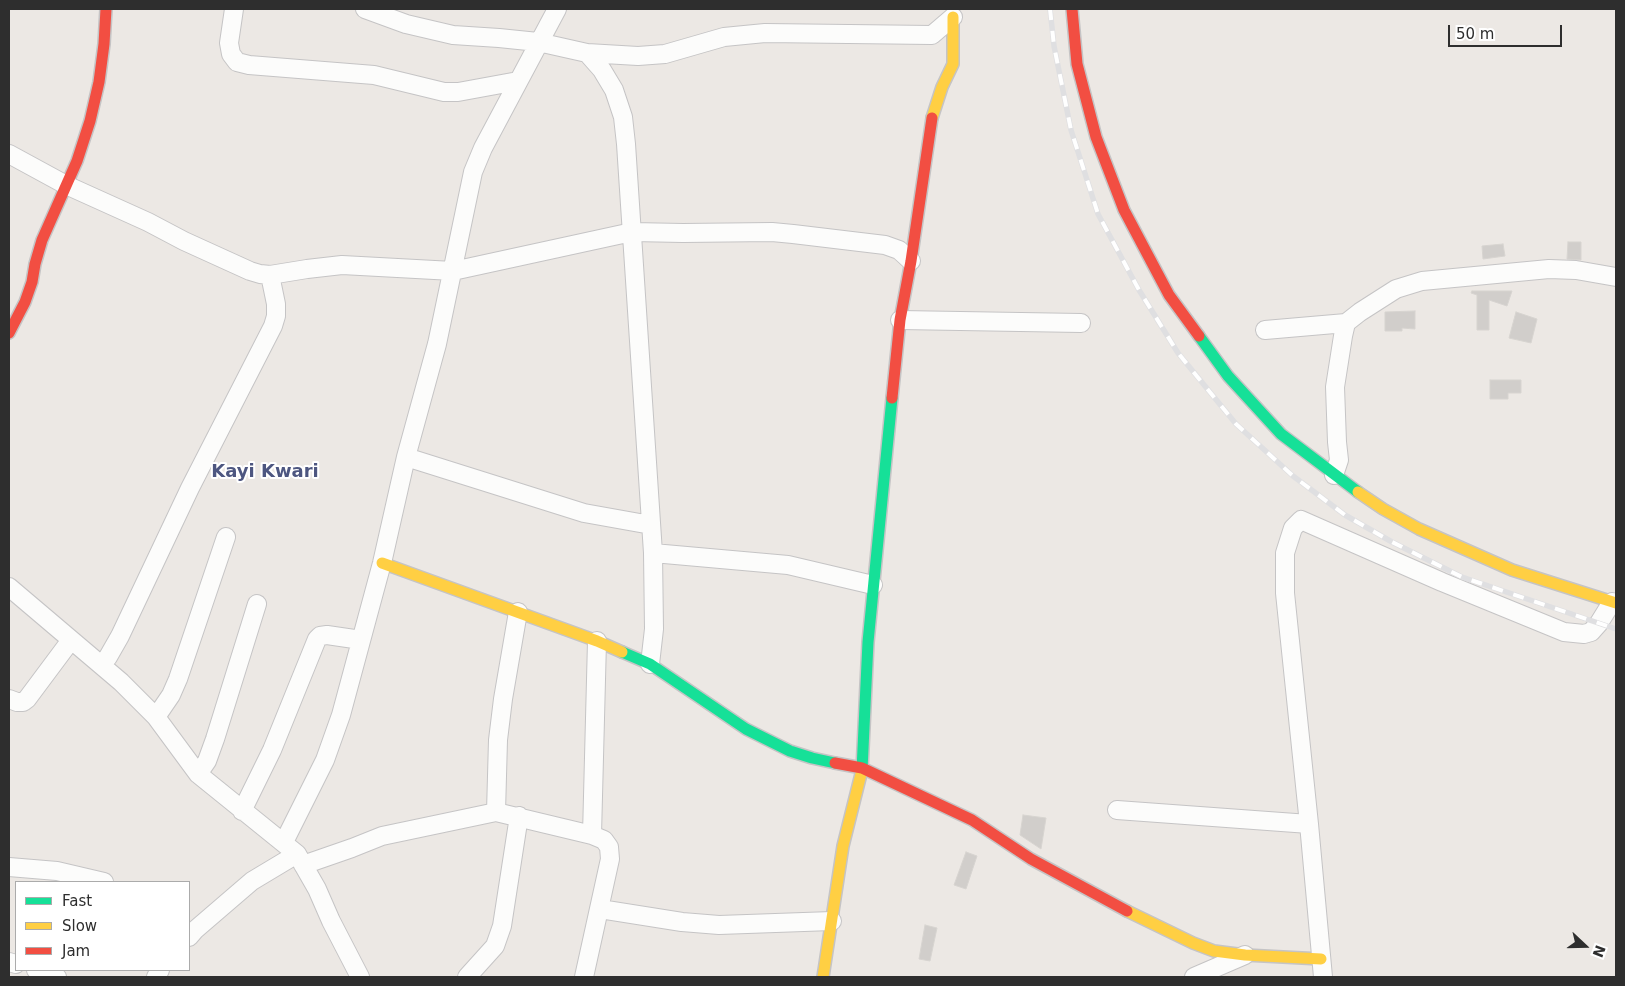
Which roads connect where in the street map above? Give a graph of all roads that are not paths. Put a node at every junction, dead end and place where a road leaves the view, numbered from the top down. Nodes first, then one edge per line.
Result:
1 (106, 9) edge
2 (234, 9) edge
3 (365, 9) edge
4 (556, 9) edge
5 (1072, 9) edge
6 (953, 17) joint
7 (538, 42) junction
8 (587, 53) junction
9 (518, 81) junction
10 (9, 154) edge
11 (66, 185) junction
12 (632, 232) junction
13 (911, 260) junction
14 (453, 271) junction
15 (270, 275) junction
16 (1616, 277) edge
17 (900, 320) junction
18 (1081, 323) dead end
19 (1346, 323) junction
20 (1264, 330) dead end
21 (9, 333) edge
22 (406, 457) junction
23 (1334, 475) junction
24 (651, 525) junction
25 (226, 537) dead end
26 (653, 553) junction
27 (382, 563) junction
28 (873, 585) junction
29 (9, 588) edge
30 (1614, 602) edge
31 (257, 604) dead end
32 (518, 612) junction
33 (71, 640) junction
34 (361, 640) junction
35 (596, 641) junction
36 (650, 664) junction
37 (101, 665) junction
38 (9, 699) edge
39 (156, 717) junction
40 (862, 768) junction
41 (198, 774) junction
42 (1117, 810) dead end
43 (242, 811) junction
44 (496, 812) junction
45 (518, 816) junction
46 (1309, 824) junction
47 (592, 835) junction
48 (295, 854) junction
49 (9, 867) edge
50 (99, 881) edge
51 (600, 909) junction
52 (832, 921) junction
53 (191, 931) edge
54 (1245, 955) junction
55 (1321, 959) junction
56 (39, 971) edge
57 (57, 977) edge
58 (360, 977) edge
59 (467, 977) edge
60 (584, 977) edge
61 (824, 977) edge
62 (1194, 977) edge
63 (1323, 977) edge

1 - 11 street
2 - 9 street
3 - 7 street
4 - 7 street
5 - 23 street
6 - 8 street
6 - 13 street
7 - 8 street
7 - 9 street
8 - 12 street
9 - 14 street
10 - 11 street
11 - 15 street
11 - 21 street
12 - 13 street
12 - 14 street
12 - 24 street
13 - 17 street
14 - 15 street
14 - 22 street
15 - 37 street
16 - 19 street
17 - 18 street
17 - 28 street
19 - 20 street
19 - 23 street
22 - 24 street
22 - 27 street
23 - 30 street
24 - 26 street
25 - 39 street
26 - 28 street
26 - 36 street
27 - 32 street
27 - 34 street
28 - 40 street
29 - 33 street
30 - 46 street
31 - 41 street
32 - 35 street
32 - 44 street
33 - 37 street
33 - 38 street
34 - 43 street
34 - 48 street
35 - 36 street
35 - 47 street
36 - 40 street
37 - 39 street
39 - 41 street
40 - 52 street
40 - 54 street
41 - 43 street
42 - 46 street
43 - 48 street
44 - 45 street
44 - 48 street
45 - 47 street
45 - 59 street
46 - 55 street
47 - 51 street
48 - 53 street
48 - 58 street
49 - 50 street
51 - 52 street
51 - 60 street
52 - 61 street
54 - 55 street
54 - 62 street
55 - 63 street
56 - 57 street

